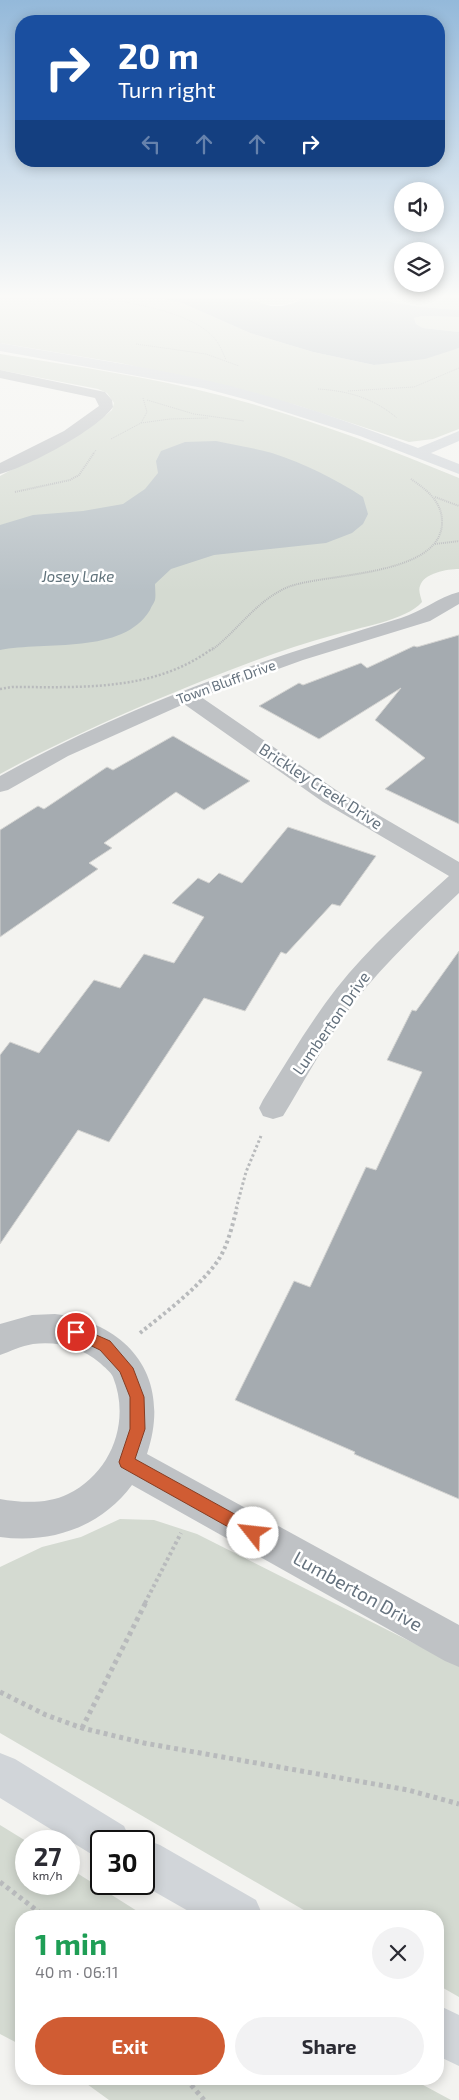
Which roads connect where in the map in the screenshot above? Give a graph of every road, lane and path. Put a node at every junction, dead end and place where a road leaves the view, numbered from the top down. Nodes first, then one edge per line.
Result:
1 (102, 396) edge
2 (138, 396) dead end
3 (247, 396) edge
4 (143, 398) junction
5 (215, 418) junction
6 (245, 422) dead end
7 (141, 423) junction
8 (459, 435) edge
9 (109, 440) dead end
10 (101, 445) dead end
11 (419, 453) junction
12 (0, 469) edge
13 (459, 469) edge
14 (408, 476) dead end
15 (8, 494) dead end
16 (434, 497) junction
17 (459, 506) edge
18 (459, 541) edge
19 (434, 544) junction
20 (459, 597) edge
21 (0, 689) edge
22 (186, 696) junction
23 (0, 785) edge
24 (459, 872) edge
25 (459, 880) edge
26 (274, 1108) joint
27 (0, 1340) edge
28 (112, 1354) junction
29 (126, 1462) junction
30 (198, 1502) junction
31 (0, 1518) edge
32 (459, 1647) edge
33 (0, 1692) edge
34 (82, 1728) junction
35 (0, 1774) edge
36 (459, 1804) edge
37 (91, 1830) edge
38 (155, 1868) edge
39 (0, 1882) edge
40 (36, 1910) edge
41 (229, 1910) edge
42 (444, 2033) edge
43 (459, 2042) edge
44 (191, 2085) edge
45 (204, 2100) edge

1 - 12 street
2 - 4 path
3 - 11 street
4 - 5 path
4 - 7 path
5 - 6 path
5 - 7 path
7 - 9 path
8 - 11 street
10 - 15 path
11 - 13 street
14 - 16 path
16 - 17 path
16 - 19 path
18 - 19 path
19 - 21 path
20 - 22 street, Town Bluff Drive
22 - 23 street, Town Bluff Drive
22 - 24 street, Brickley Creek Drive
25 - 26 street, Lumberton Drive
26 - 28 path
27 - 28 street
28 - 29 street
29 - 30 street, Lumberton Drive
29 - 31 street
30 - 32 street, Lumberton Drive
30 - 34 path
33 - 34 path
34 - 36 path
35 - 37 street
38 - 41 street
39 - 40 path
42 - 43 street
44 - 45 path

